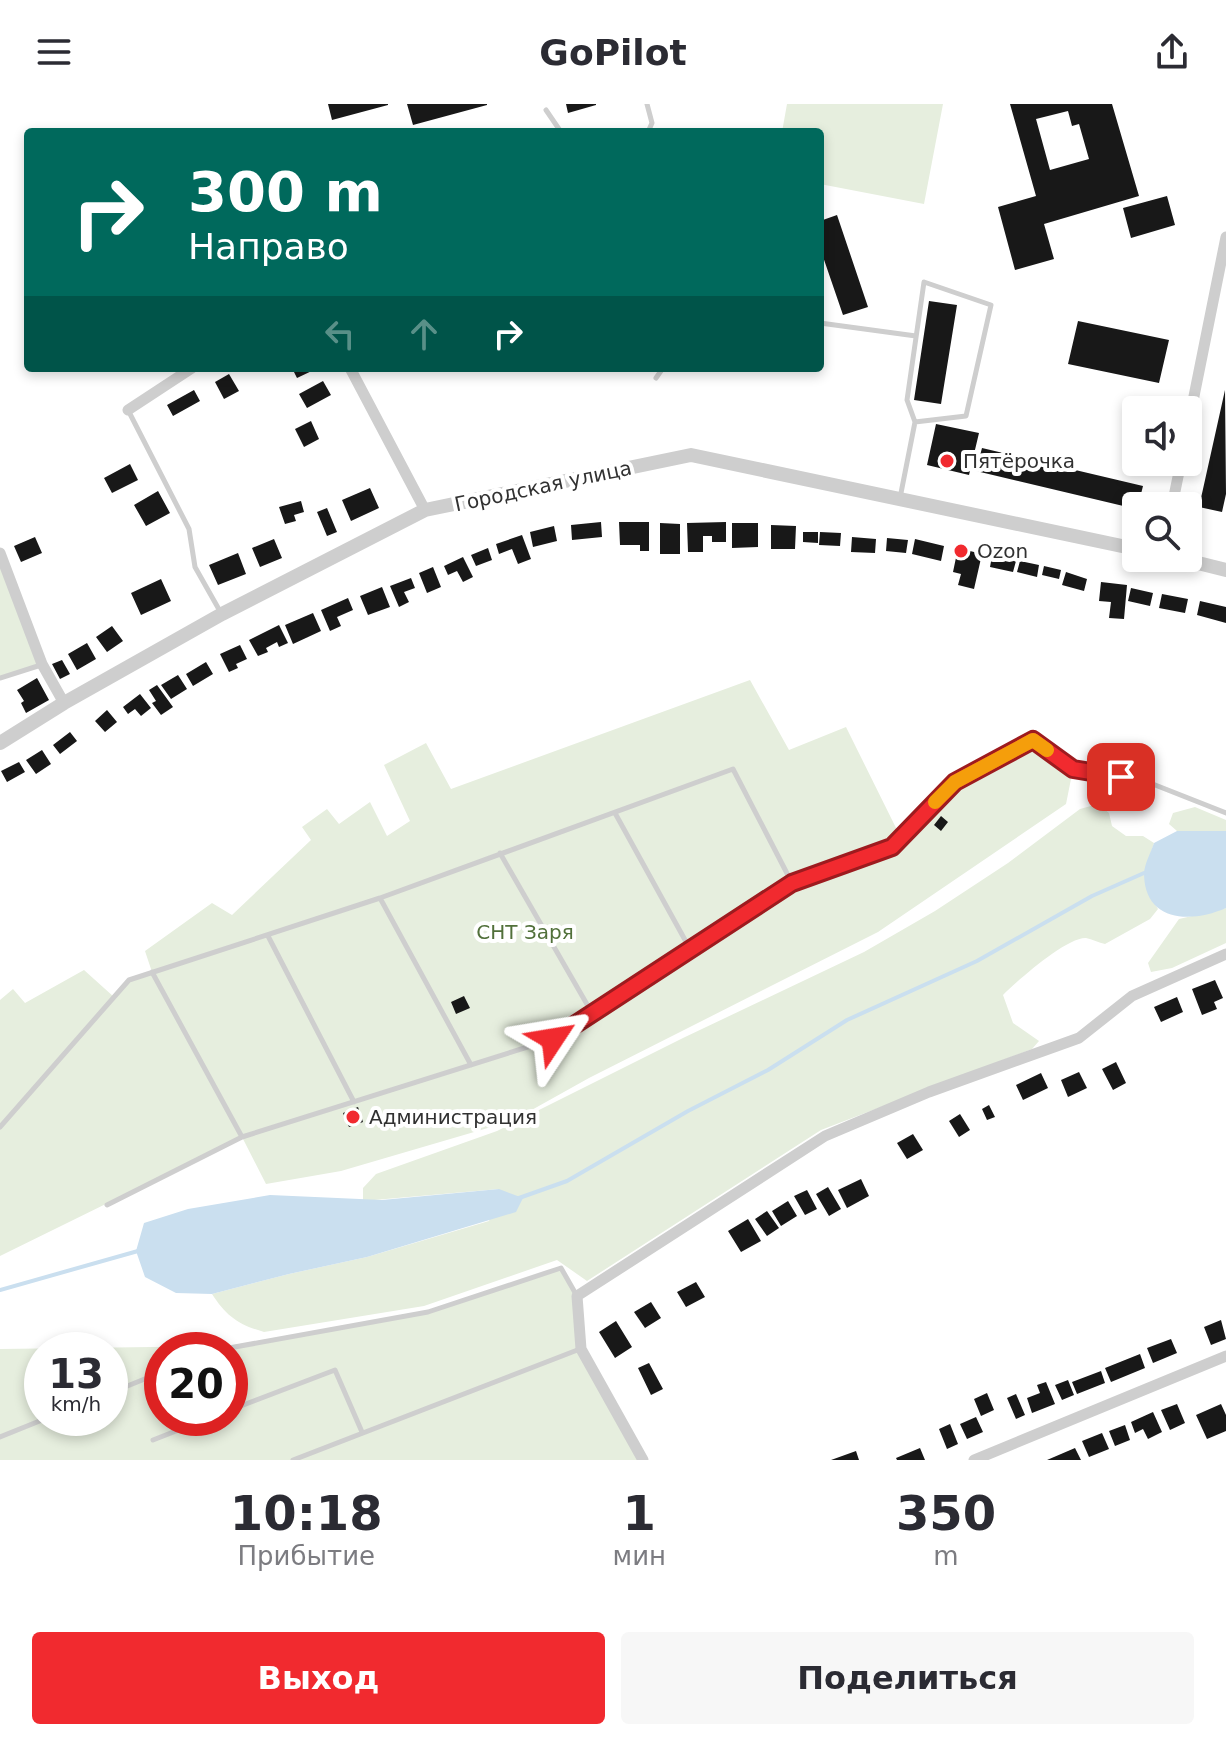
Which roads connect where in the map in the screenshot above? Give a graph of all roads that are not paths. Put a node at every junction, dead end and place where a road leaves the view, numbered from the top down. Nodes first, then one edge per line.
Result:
1 (647, 104) edge
2 (546, 110) dead end
3 (558, 128) edge
4 (650, 128) edge
5 (1226, 237) edge
6 (824, 324) edge
7 (916, 336) junction
8 (186, 372) edge
9 (352, 372) edge
10 (660, 372) edge
11 (656, 378) dead end
12 (1194, 396) edge
13 (128, 410) joint
14 (915, 422) junction
15 (900, 499) junction
16 (425, 510) junction
17 (1122, 546) edge
18 (0, 553) edge
19 (1202, 564) edge
20 (2, 566) edge
21 (1226, 570) edge
22 (222, 614) junction
23 (42, 664) junction
24 (0, 678) edge
25 (64, 703) junction
26 (0, 743) edge
27 (615, 813) junction
28 (1226, 813) edge
29 (500, 853) junction
30 (792, 883) junction
31 (380, 898) junction
32 (268, 936) junction
33 (690, 949) junction
34 (1226, 954) edge
35 (152, 972) junction
36 (592, 1013) junction
37 (471, 1065) junction
38 (354, 1102) junction
39 (0, 1127) edge
40 (242, 1137) junction
41 (107, 1205) dead end
42 (577, 1296) junction
43 (248, 1345) edge
44 (581, 1349) junction
45 (1226, 1356) edge
46 (248, 1403) edge
47 (24, 1427) edge
48 (362, 1432) junction
49 (163, 1436) edge
50 (0, 1437) edge
51 (153, 1440) dead end
52 (641, 1459) edge
53 (293, 1460) edge
54 (974, 1460) edge

1 - 4 lane
2 - 3 lane
5 - 12 street
6 - 7 lane
7 - 14 lane
7 - 14 lane
8 - 13 street
9 - 16 street
10 - 11 lane
13 - 22 lane
14 - 15 lane
15 - 16 street, Городская улица
15 - 17 street, Городская улица
16 - 22 street, Городская улица
18 - 20 street
19 - 21 street
20 - 23 street
22 - 25 street, Городская улица
23 - 24 lane
23 - 25 street
25 - 26 street, Городская улица
27 - 29 lane
27 - 30 lane
27 - 33 lane
28 - 30 lane
29 - 31 lane
29 - 36 lane
30 - 33 lane
31 - 32 lane
31 - 37 lane
32 - 35 lane
32 - 38 lane
33 - 36 lane
34 - 42 street
35 - 39 lane
35 - 40 lane
36 - 37 lane
37 - 38 lane
38 - 40 lane
40 - 41 lane
42 - 43 lane
42 - 44 street
44 - 48 lane
44 - 52 street
45 - 54 street
46 - 48 lane
47 - 50 lane
48 - 53 lane
49 - 51 lane

